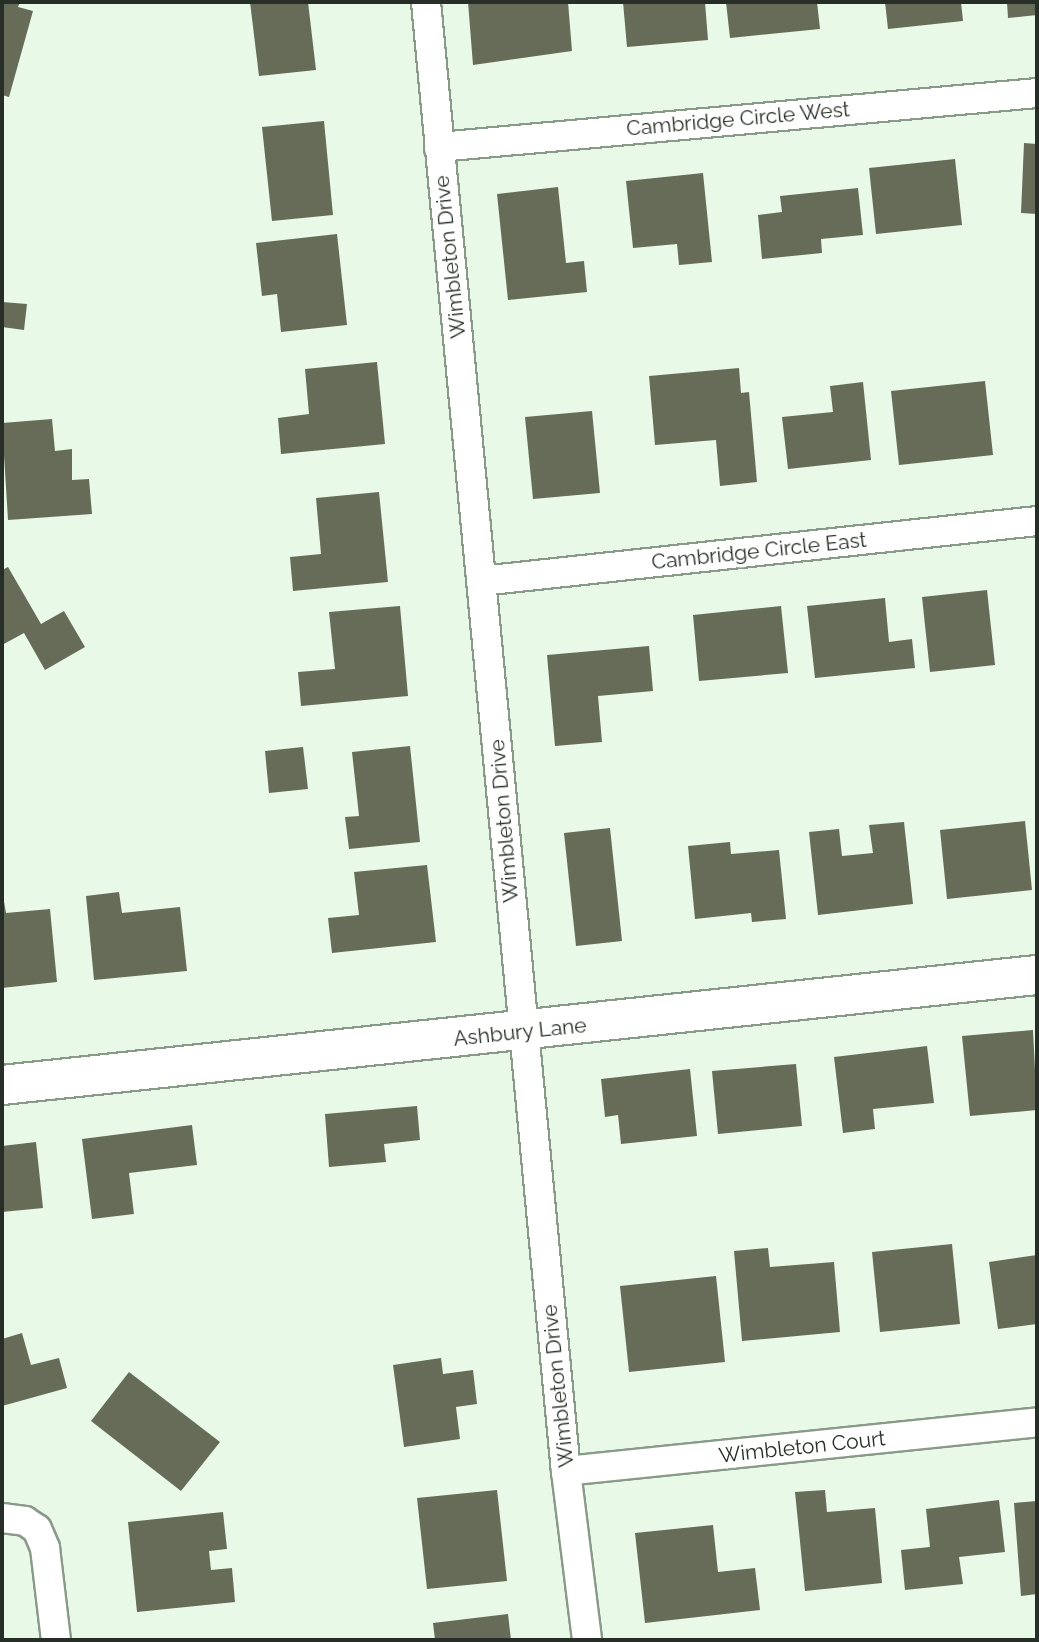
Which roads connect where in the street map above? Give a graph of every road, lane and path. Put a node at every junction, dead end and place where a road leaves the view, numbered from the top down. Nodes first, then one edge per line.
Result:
1 (426, 2) edge
2 (1037, 93) edge
3 (439, 147) junction
4 (1037, 522) edge
5 (481, 581) junction
6 (1037, 975) edge
7 (524, 1031) junction
8 (2, 1085) edge
9 (1037, 1422) edge
10 (566, 1471) junction
11 (2, 1518) edge
12 (56, 1640) edge
13 (587, 1640) edge

1 - 3 street, Wimbleton Drive
2 - 3 street, Cambridge Circle West
3 - 5 street, Wimbleton Drive
4 - 5 street, Cambridge Circle East
5 - 7 street, Wimbleton Drive
6 - 7 street, Ashbury Lane
7 - 8 street, Ashbury Lane
7 - 10 street, Wimbleton Drive
9 - 10 street, Wimbleton Court
10 - 13 street, Wimbleton Drive
11 - 12 street

